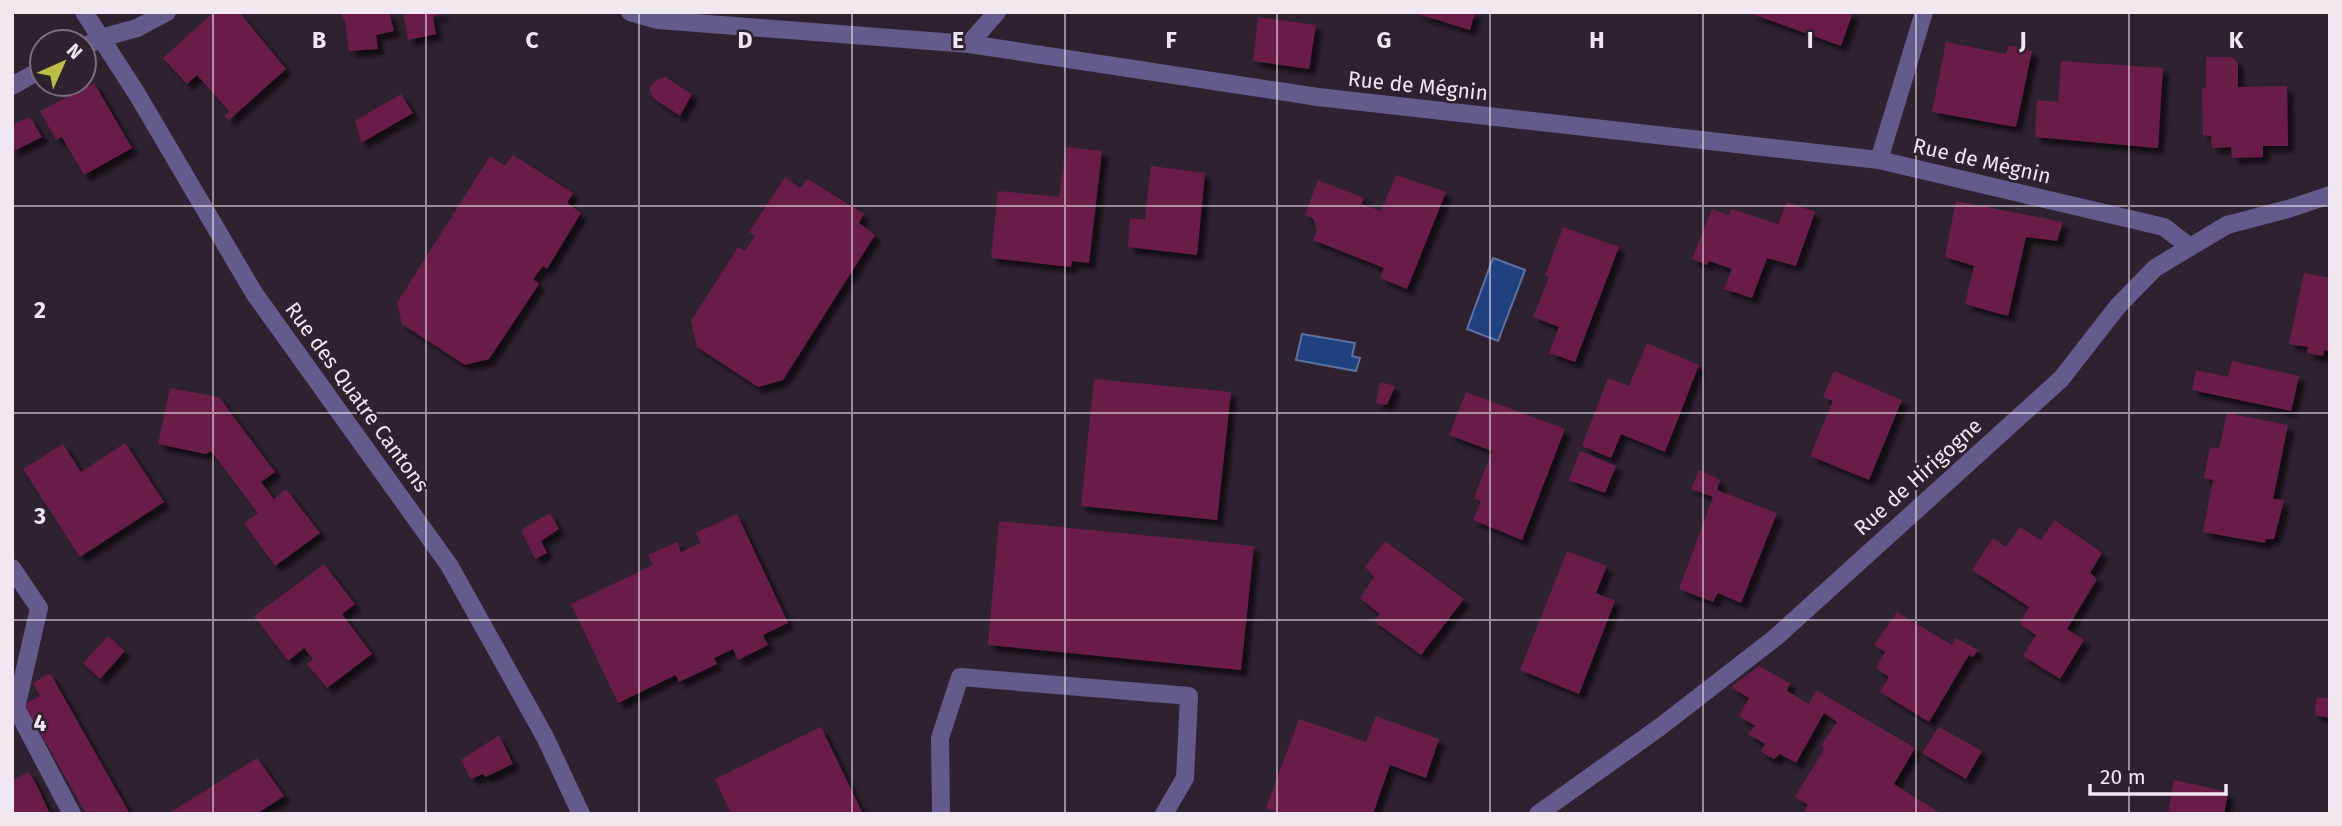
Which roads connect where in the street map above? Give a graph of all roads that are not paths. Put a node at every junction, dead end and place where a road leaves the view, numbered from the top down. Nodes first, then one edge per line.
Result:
1 (84, 12) edge
2 (167, 12) edge
3 (630, 12) edge
4 (998, 12) edge
5 (1924, 12) edge
6 (102, 38) junction
7 (98, 40) edge
8 (970, 44) junction
9 (28, 77) edge
10 (12, 86) edge
11 (1880, 160) junction
12 (2330, 195) edge
13 (2190, 247) junction
14 (12, 568) edge
15 (72, 814) edge
16 (582, 814) edge
17 (941, 814) edge
18 (1164, 814) edge
19 (1538, 814) edge

1 - 6 street, Rue des Quatre Cantons
2 - 6 street
3 - 8 street, Rue de Mégnin
4 - 8 street
5 - 11 street
6 - 7 street
6 - 16 street, Rue des Quatre Cantons
8 - 11 street, Rue de Mégnin
9 - 10 street
11 - 13 street, Rue de Mégnin
12 - 13 street, Rue de Hirigogne
13 - 19 street, Rue de Hirigogne
14 - 15 street
17 - 18 street

